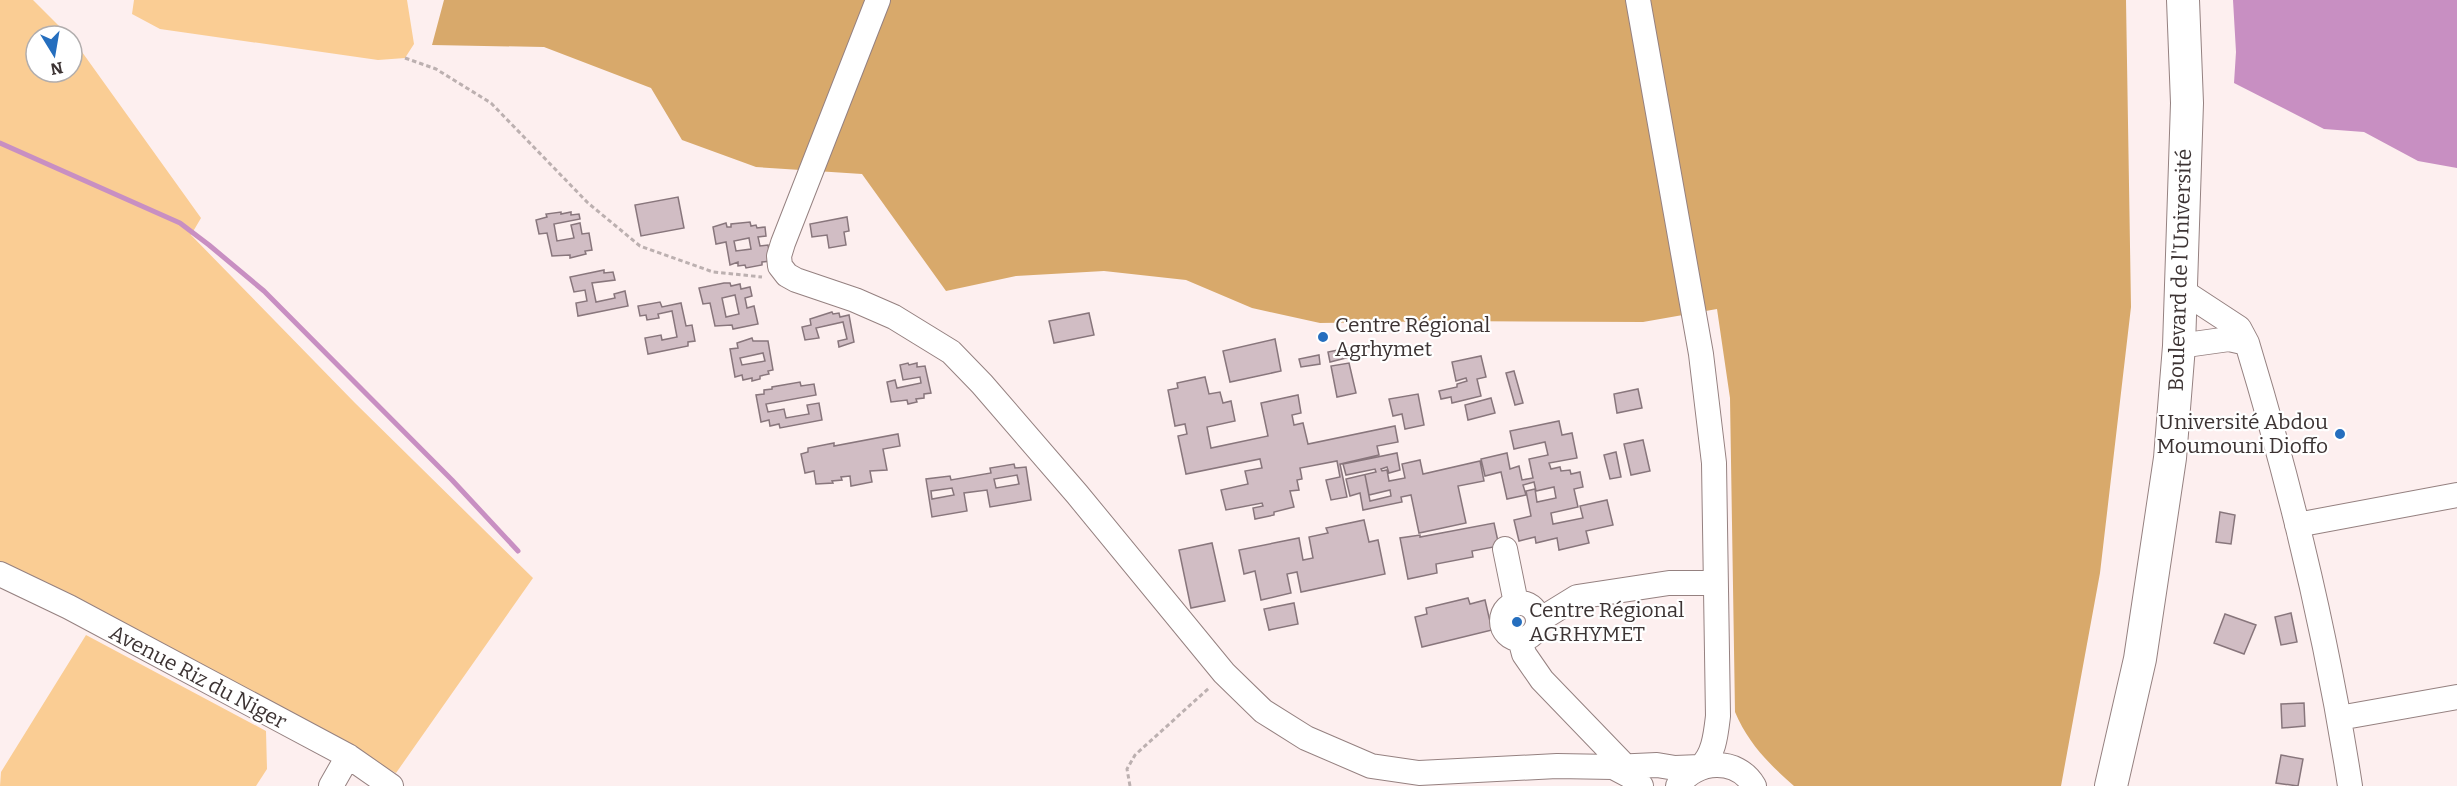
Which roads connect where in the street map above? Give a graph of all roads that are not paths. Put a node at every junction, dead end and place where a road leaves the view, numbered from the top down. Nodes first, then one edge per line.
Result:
1 (878, 0) edge
2 (1638, 0) edge
3 (2183, 0) edge
4 (2181, 290) junction
5 (2247, 344) junction
6 (2179, 346) junction
7 (2457, 495) edge
8 (2298, 525) junction
9 (1505, 549) dead end
10 (0, 574) edge
11 (1715, 583) junction
12 (1516, 603) junction
13 (1538, 621) junction
14 (1520, 639) junction
15 (2457, 697) edge
16 (1718, 716) junction
17 (2339, 718) junction
18 (348, 756) junction
19 (1619, 766) junction
20 (1700, 767) junction
21 (1752, 782) edge
22 (332, 786) edge
23 (391, 786) edge
24 (1641, 786) edge
25 (1678, 786) edge
26 (2112, 786) edge
27 (2350, 786) edge

1 - 19 street
2 - 11 street
3 - 4 main road, Boulevard de l'Université
4 - 5 street
4 - 6 main road, Boulevard de l'Université
5 - 6 street
5 - 8 street
6 - 26 main road, Boulevard de l'Université
7 - 8 street
8 - 17 street
9 - 12 street
10 - 18 street, Avenue Riz du Niger
11 - 13 street
11 - 16 street
12 - 13 street
12 - 14 street
13 - 14 street
14 - 19 street
15 - 17 street
16 - 20 street
16 - 21 street
17 - 27 street
18 - 22 street
18 - 23 street, Avenue Riz du Niger
19 - 20 street
19 - 24 street
20 - 21 street
20 - 25 street

